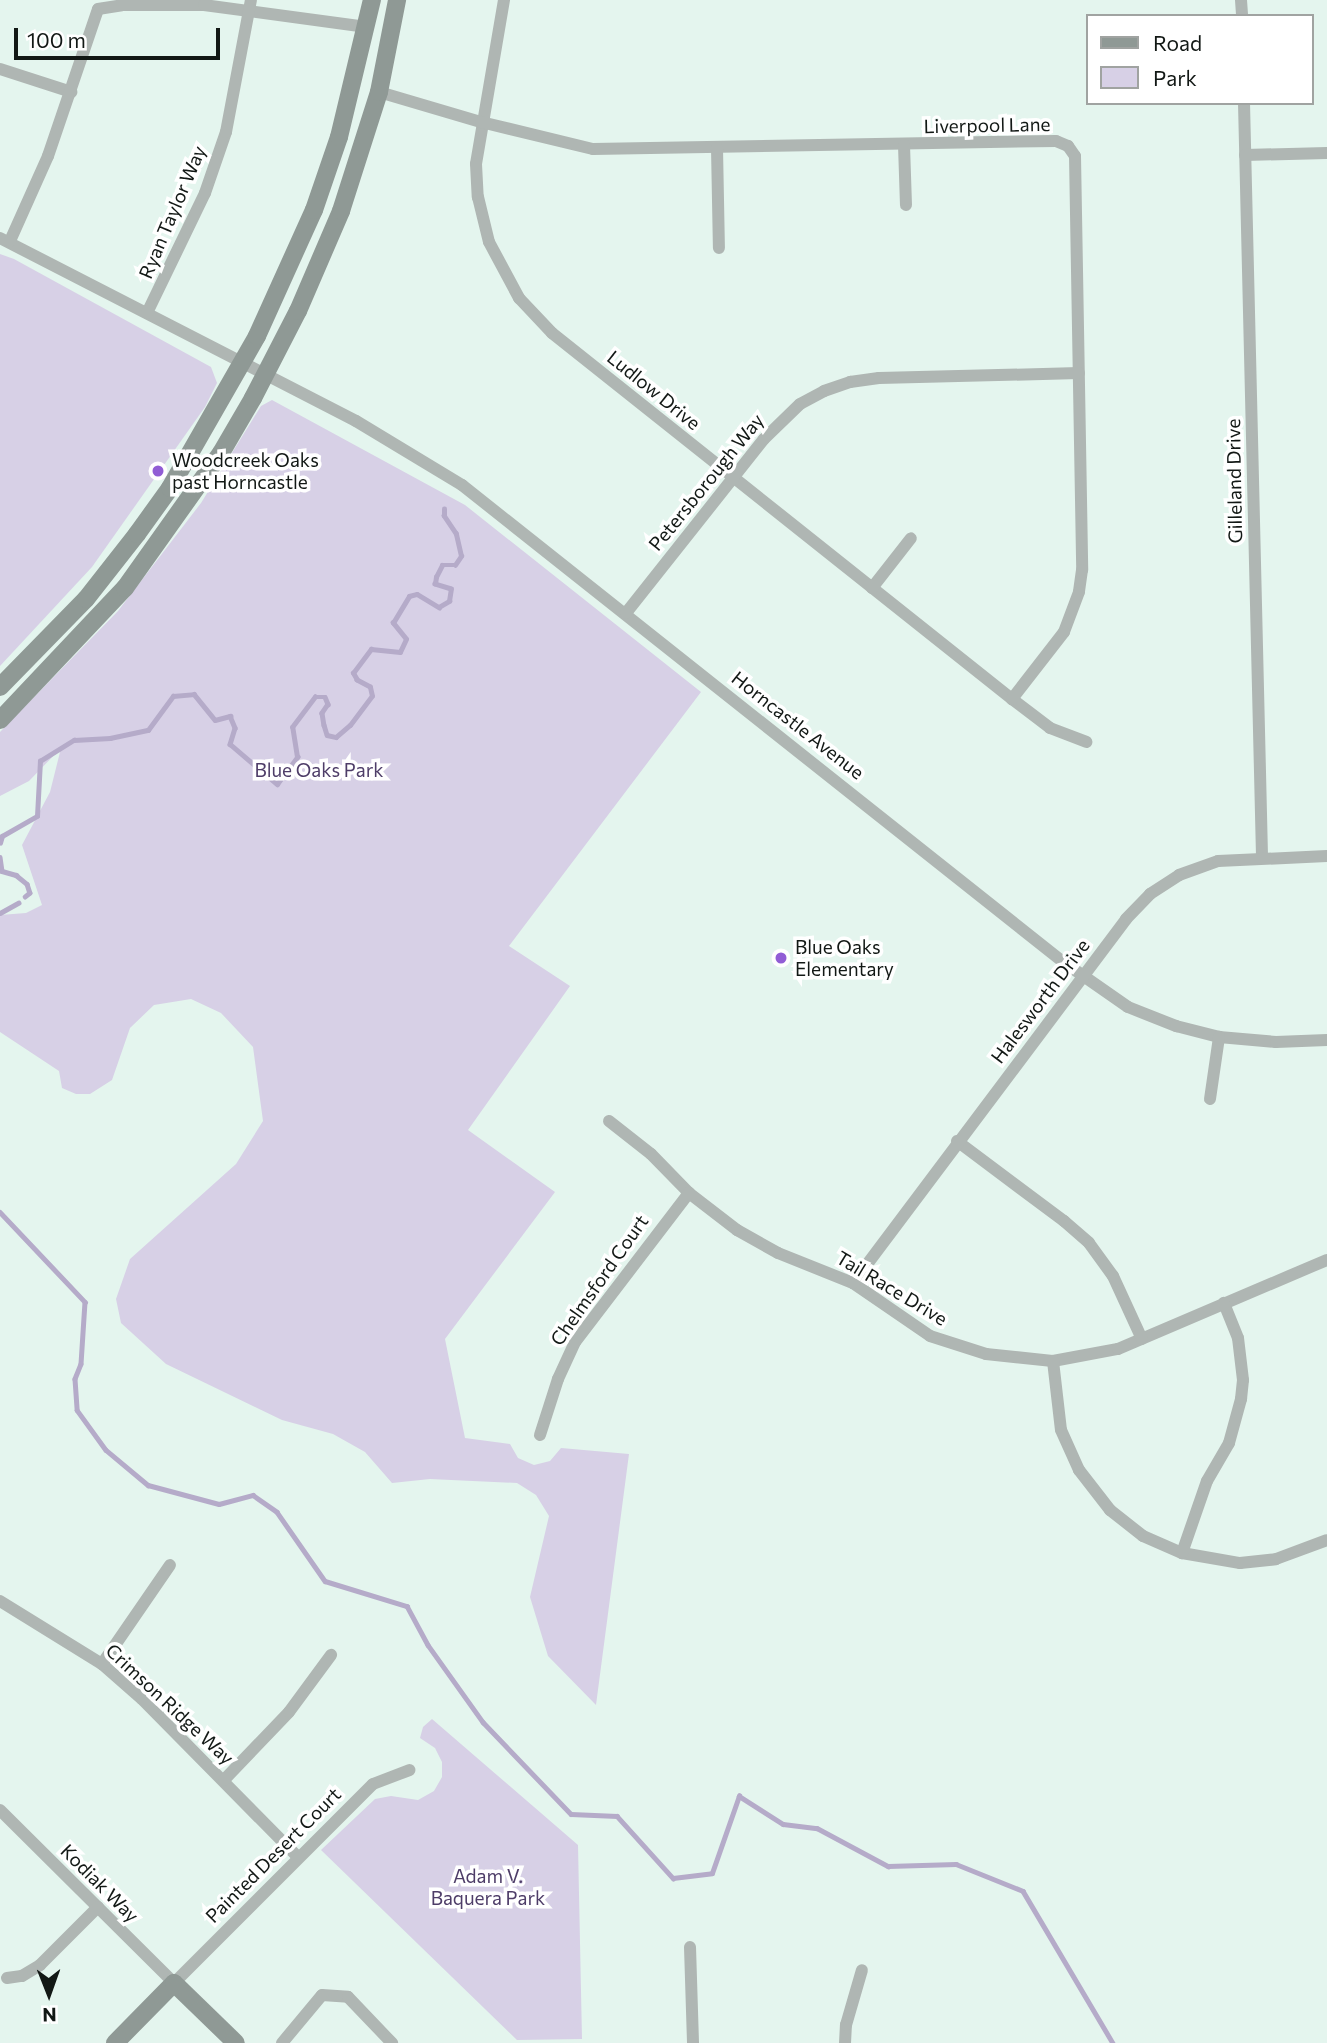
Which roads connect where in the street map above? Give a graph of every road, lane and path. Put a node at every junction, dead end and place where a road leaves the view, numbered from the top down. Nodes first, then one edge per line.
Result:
1 (372, 0) edge
2 (397, 0) edge
3 (505, 0) edge
4 (251, 5) edge
5 (366, 27) junction
6 (0, 69) edge
7 (71, 92) junction
8 (379, 92) junction
9 (1244, 105) edge
10 (481, 122) junction
11 (904, 145) junction
12 (717, 148) junction
13 (1327, 153) edge
14 (1245, 155) junction
15 (906, 205) dead end
16 (5, 239) edge
17 (719, 248) dead end
18 (147, 313) junction
19 (243, 363) junction
20 (1079, 373) junction
21 (266, 375) junction
22 (733, 477) junction
23 (911, 538) dead end
24 (872, 587) junction
25 (626, 613) junction
26 (0, 687) edge
27 (1012, 699) junction
28 (0, 720) edge
29 (1086, 742) dead end
30 (1327, 856) edge
31 (1262, 858) junction
32 (1083, 976) junction
33 (1219, 1037) junction
34 (1327, 1040) edge
35 (1210, 1099) dead end
36 (608, 1121) dead end
37 (957, 1141) junction
38 (689, 1193) junction
39 (1327, 1260) edge
40 (853, 1283) junction
41 (1224, 1303) junction
42 (1142, 1339) junction
43 (1053, 1361) junction
44 (540, 1435) dead end
45 (1327, 1540) edge
46 (1182, 1553) junction
47 (170, 1565) dead end
48 (0, 1601) edge
49 (331, 1655) dead end
50 (102, 1664) junction
51 (409, 1770) dead end
52 (224, 1780) junction
53 (0, 1810) edge
54 (299, 1857) junction
55 (98, 1907) junction
56 (690, 1947) dead end
57 (862, 1970) dead end
58 (7, 1978) dead end
59 (174, 1983) junction
60 (115, 2043) edge
61 (236, 2043) edge
62 (282, 2043) edge
63 (392, 2043) edge
64 (693, 2043) edge
65 (845, 2043) edge

1 - 5 main road
2 - 8 main road
3 - 10 street, Ludlow Drive
4 - 5 street
4 - 7 street
4 - 18 street, Ryan Taylor Way
5 - 19 main road
6 - 7 street
7 - 16 street
8 - 10 street, Liverpool Lane
8 - 21 main road
9 - 14 street, Gilleland Drive
10 - 12 street, Liverpool Lane
10 - 22 street, Ludlow Drive
11 - 12 street, Liverpool Lane
11 - 15 street
11 - 20 street, Liverpool Lane
12 - 17 street
13 - 14 street
14 - 31 street, Gilleland Drive
16 - 18 street
18 - 19 street
19 - 21 street, Horncastle Avenue
19 - 26 main road
20 - 22 street, Petersborough Way
20 - 27 street, Liverpool Lane
21 - 25 street, Horncastle Avenue
21 - 28 main road
22 - 24 street, Ludlow Drive
22 - 25 street, Petersborough Way
23 - 24 street
24 - 27 street, Ludlow Drive
25 - 32 street, Horncastle Avenue
27 - 29 street, Ludlow Drive
30 - 31 street, Halesworth Drive
31 - 32 street, Halesworth Drive
32 - 33 street, Horncastle Avenue
32 - 37 street, Halesworth Drive
33 - 34 street, Horncastle Avenue
33 - 35 street
36 - 38 street, Tail Race Drive
37 - 40 street, Halesworth Drive
37 - 42 street
38 - 40 street, Tail Race Drive
38 - 44 street, Chelmsford Court
39 - 41 street, Tail Race Drive
40 - 43 street, Tail Race Drive
41 - 42 street, Tail Race Drive
41 - 46 street
42 - 43 street, Tail Race Drive
43 - 46 street
45 - 46 street
47 - 50 street
48 - 50 street, Crimson Ridge Way
49 - 52 street
50 - 52 street, Crimson Ridge Way
51 - 54 street, Painted Desert Court
52 - 54 street, Crimson Ridge Way
53 - 55 street, Kodiak Way
54 - 59 street, Painted Desert Court
55 - 58 street
55 - 59 street, Kodiak Way
56 - 64 street
57 - 65 street
59 - 60 main road
59 - 61 main road
62 - 63 street

